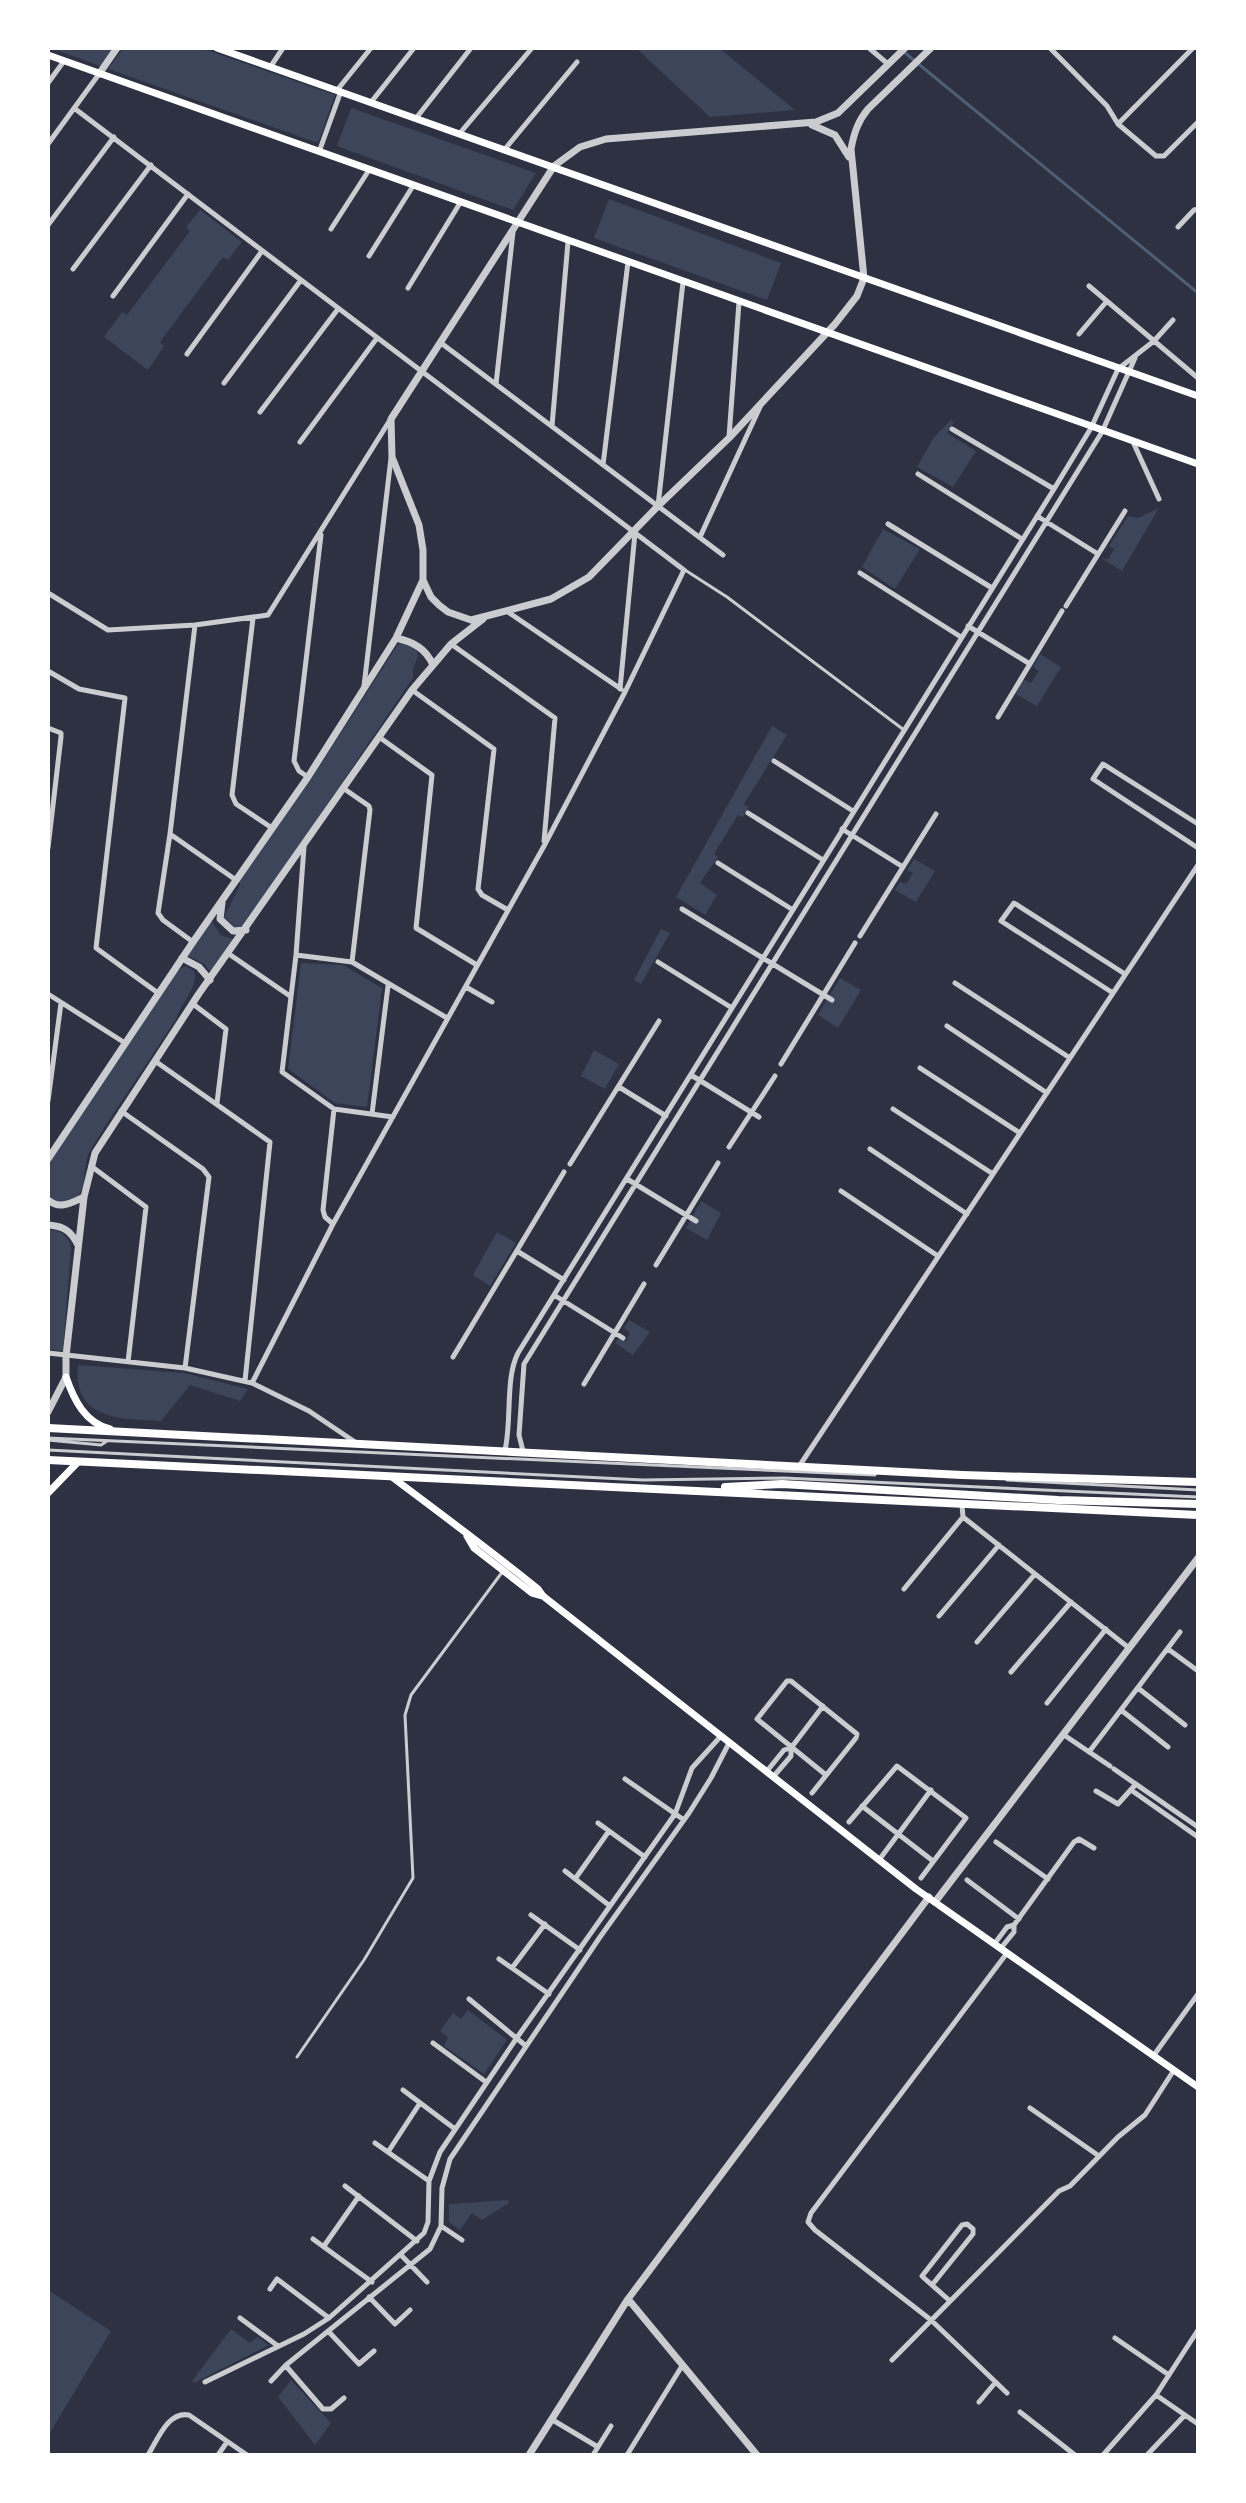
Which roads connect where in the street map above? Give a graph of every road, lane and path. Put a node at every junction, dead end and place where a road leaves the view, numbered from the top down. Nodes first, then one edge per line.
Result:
1 (117, 48) edge
2 (283, 48) edge
3 (371, 48) edge
4 (414, 48) edge
5 (471, 48) edge
6 (532, 48) edge
7 (869, 48) edge
8 (905, 48) edge
9 (1050, 48) edge
10 (223, 49) edge
11 (929, 50) edge
12 (1191, 50) edge
13 (48, 55) edge
14 (64, 61) junction
15 (577, 62) dead end
16 (892, 62) junction
17 (271, 66) junction
18 (99, 74) junction
19 (48, 83) edge
20 (340, 90) junction
21 (372, 101) junction
22 (74, 108) junction
23 (417, 117) junction
24 (1198, 122) edge
25 (802, 123) junction
26 (1118, 124) junction
27 (460, 133) junction
28 (114, 137) junction
29 (48, 144) edge
30 (505, 149) junction
31 (319, 152) junction
32 (151, 165) junction
33 (554, 166) junction
34 (852, 166) junction
35 (369, 170) junction
36 (413, 186) junction
37 (188, 194) junction
38 (460, 203) junction
39 (1198, 209) edge
40 (518, 224) junction
41 (48, 225) edge
42 (1178, 227) dead end
43 (331, 229) dead end
44 (513, 232) junction
45 (568, 242) junction
46 (262, 251) junction
47 (369, 256) dead end
48 (628, 262) junction
49 (73, 269) dead end
50 (864, 278) junction
51 (301, 280) junction
52 (683, 282) junction
53 (1089, 286) dead end
54 (408, 288) dead end
55 (113, 296) dead end
56 (1107, 301) junction
57 (739, 302) junction
58 (338, 309) junction
59 (1173, 320) dead end
60 (826, 333) junction
61 (1079, 334) dead end
62 (377, 338) junction
63 (1154, 341) junction
64 (441, 343) junction
65 (187, 354) dead end
66 (1135, 357) junction
67 (1118, 369) junction
68 (421, 370) junction
69 (1128, 372) junction
70 (1198, 378) edge
71 (224, 383) dead end
72 (496, 385) junction
73 (1198, 396) edge
74 (762, 402) junction
75 (260, 412) dead end
76 (391, 419) junction
77 (552, 426) junction
78 (1091, 428) junction
79 (952, 429) dead end
80 (1102, 432) junction
81 (729, 438) junction
82 (300, 442) dead end
83 (1133, 442) junction
84 (392, 457) junction
85 (1198, 464) edge
86 (603, 465) junction
87 (918, 474) dead end
88 (1054, 489) junction
89 (1159, 499) dead end
90 (658, 506) junction
91 (1125, 511) dead end
92 (1037, 516) junction
93 (1046, 522) junction
94 (888, 524) dead end
95 (321, 530) junction
96 (635, 532) junction
97 (700, 537) junction
98 (1022, 539) junction
99 (1098, 554) junction
100 (723, 555) dead end
101 (684, 570) junction
102 (860, 573) dead end
103 (423, 580) junction
104 (992, 588) junction
105 (48, 593) edge
106 (508, 612) junction
107 (253, 618) junction
108 (483, 619) junction
109 (195, 625) junction
110 (968, 626) junction
111 (978, 632) junction
112 (961, 637) junction
113 (396, 638) junction
114 (451, 644) junction
115 (1030, 664) junction
116 (433, 665) junction
117 (48, 671) edge
118 (412, 690) junction
119 (622, 690) junction
120 (363, 694) junction
121 (998, 717) dead end
122 (48, 728) edge
123 (904, 730) junction
124 (379, 737) junction
125 (774, 761) dead end
126 (308, 777) junction
127 (343, 788) junction
128 (51, 795) edge
129 (853, 811) junction
130 (748, 813) dead end
131 (936, 814) dead end
132 (1198, 824) edge
133 (272, 828) junction
134 (842, 829) junction
135 (170, 834) junction
136 (851, 834) junction
137 (544, 846) junction
138 (304, 847) junction
139 (48, 848) edge
140 (1198, 848) edge
141 (823, 860) junction
142 (718, 863) dead end
143 (1198, 865) edge
144 (903, 867) junction
145 (236, 880) junction
146 (224, 897) junction
147 (682, 909) dead end
148 (508, 910) junction
149 (793, 910) junction
150 (246, 930) junction
151 (860, 936) dead end
152 (193, 942) junction
153 (855, 943) dead end
154 (229, 954) junction
155 (296, 955) junction
156 (182, 958) junction
157 (763, 958) junction
158 (352, 962) junction
159 (658, 962) dead end
160 (772, 963) junction
161 (477, 965) junction
162 (1126, 974) junction
163 (210, 980) junction
164 (955, 983) dead end
165 (388, 986) junction
166 (466, 987) junction
167 (158, 993) junction
168 (1113, 993) junction
169 (48, 994) edge
170 (825, 995) junction
171 (290, 996) junction
172 (832, 1000) dead end
173 (492, 1002) dead end
174 (61, 1003) junction
175 (193, 1004) junction
176 (732, 1008) junction
177 (447, 1018) junction
178 (659, 1021) dead end
179 (947, 1026) dead end
180 (125, 1043) junction
181 (1070, 1058) junction
182 (155, 1061) junction
183 (781, 1064) dead end
184 (920, 1068) dead end
185 (691, 1075) junction
186 (775, 1076) dead end
187 (700, 1081) junction
188 (619, 1087) junction
189 (1047, 1093) junction
190 (48, 1101) edge
191 (217, 1103) junction
192 (334, 1109) junction
193 (893, 1109) dead end
194 (121, 1111) junction
195 (752, 1113) junction
196 (372, 1114) junction
197 (666, 1116) junction
198 (393, 1117) junction
199 (759, 1117) dead end
200 (1020, 1133) junction
201 (729, 1147) dead end
202 (50, 1148) edge
203 (870, 1149) dead end
204 (48, 1159) edge
205 (718, 1163) dead end
206 (570, 1164) dead end
207 (90, 1165) junction
208 (564, 1172) dead end
209 (993, 1174) junction
210 (627, 1179) junction
211 (636, 1183) junction
212 (841, 1191) dead end
213 (84, 1197) junction
214 (48, 1200) edge
215 (967, 1214) junction
216 (687, 1216) junction
217 (696, 1221) dead end
218 (333, 1224) junction
219 (48, 1225) edge
220 (79, 1247) junction
221 (517, 1251) junction
222 (938, 1256) junction
223 (656, 1265) dead end
224 (564, 1280) junction
225 (644, 1284) dead end
226 (554, 1295) junction
227 (563, 1301) junction
228 (615, 1333) junction
229 (623, 1338) dead end
230 (48, 1353) edge
231 (66, 1356) junction
232 (453, 1357) dead end
233 (128, 1362) junction
234 (185, 1368) junction
235 (66, 1377) junction
236 (248, 1382) junction
237 (584, 1384) dead end
238 (48, 1412) edge
239 (48, 1428) edge
240 (128, 1433) junction
241 (48, 1439) edge
242 (355, 1443) junction
243 (48, 1450) edge
244 (505, 1450) junction
245 (523, 1451) junction
246 (48, 1460) edge
247 (78, 1462) junction
248 (800, 1465) junction
249 (392, 1477) junction
250 (1198, 1482) edge
251 (684, 1489) junction
252 (1198, 1490) edge
253 (48, 1493) edge
254 (1198, 1497) edge
255 (1198, 1504) edge
256 (962, 1505) junction
257 (1198, 1515) edge
258 (963, 1517) junction
259 (999, 1545) junction
260 (1198, 1558) edge
261 (506, 1567) junction
262 (1035, 1574) junction
263 (904, 1589) dead end
264 (1071, 1602) junction
265 (939, 1616) dead end
266 (1106, 1629) junction
267 (1180, 1632) dead end
268 (977, 1642) dead end
269 (1131, 1649) junction
270 (1168, 1649) junction
271 (1198, 1671) edge
272 (1011, 1672) dead end
273 (1138, 1688) junction
274 (1047, 1703) dead end
275 (823, 1706) junction
276 (1121, 1710) junction
277 (1185, 1725) dead end
278 (1064, 1735) junction
279 (721, 1736) junction
280 (729, 1743) junction
281 (1168, 1747) dead end
282 (791, 1748) junction
283 (1089, 1752) junction
284 (770, 1775) junction
285 (826, 1775) junction
286 (625, 1779) dead end
287 (1136, 1784) junction
288 (931, 1790) junction
289 (1131, 1790) junction
290 (1096, 1791) dead end
291 (812, 1793) dead end
292 (862, 1806) junction
293 (675, 1814) junction
294 (684, 1820) junction
295 (849, 1822) dead end
296 (598, 1823) dead end
297 (1198, 1827) edge
298 (609, 1831) junction
299 (898, 1835) junction
300 (1198, 1837) edge
301 (996, 1842) dead end
302 (1094, 1848) dead end
303 (645, 1857) junction
304 (879, 1860) junction
305 (933, 1861) junction
306 (565, 1871) dead end
307 (921, 1878) dead end
308 (575, 1879) junction
309 (1048, 1879) junction
310 (967, 1880) dead end
311 (932, 1900) junction
312 (610, 1906) junction
313 (531, 1915) dead end
314 (1019, 1919) junction
315 (545, 1924) junction
316 (593, 1932) junction
317 (600, 1937) junction
318 (1001, 1948) junction
319 (580, 1950) junction
320 (499, 1959) dead end
321 (512, 1968) junction
322 (549, 1994) junction
323 (1198, 1994) edge
324 (469, 1999) dead end
325 (516, 2039) junction
326 (433, 2043) dead end
327 (526, 2046) junction
328 (1154, 2055) junction
329 (297, 2057) dead end
330 (1174, 2070) junction
331 (486, 2082) junction
332 (1198, 2087) edge
333 (403, 2090) dead end
334 (420, 2103) junction
335 (1030, 2108) dead end
336 (455, 2129) junction
337 (375, 2143) dead end
338 (388, 2152) junction
339 (1099, 2156) junction
340 (429, 2181) junction
341 (345, 2186) dead end
342 (359, 2196) junction
343 (441, 2226) junction
344 (313, 2239) dead end
345 (462, 2240) dead end
346 (417, 2241) junction
347 (324, 2246) junction
348 (401, 2255) junction
349 (411, 2265) junction
350 (372, 2282) junction
351 (427, 2282) dead end
352 (932, 2285) junction
353 (270, 2289) dead end
354 (369, 2297) junction
355 (628, 2299) junction
356 (950, 2301) junction
357 (410, 2310) dead end
358 (240, 2318) dead end
359 (329, 2318) junction
360 (931, 2320) junction
361 (1198, 2330) edge
362 (329, 2332) junction
363 (304, 2334) junction
364 (1115, 2338) dead end
365 (310, 2345) junction
366 (278, 2346) junction
367 (374, 2351) dead end
368 (892, 2360) dead end
369 (286, 2365) junction
370 (682, 2366) junction
371 (1169, 2375) junction
372 (271, 2381) dead end
373 (205, 2382) dead end
374 (995, 2383) junction
375 (1007, 2393) dead end
376 (1156, 2395) junction
377 (344, 2398) dead end
378 (979, 2402) dead end
379 (1020, 2412) dead end
380 (1185, 2415) junction
381 (551, 2419) junction
382 (1198, 2424) edge
383 (611, 2426) dead end
384 (227, 2442) junction
385 (598, 2447) junction
386 (148, 2455) edge
387 (218, 2455) edge
388 (247, 2455) edge
389 (529, 2455) edge
390 (593, 2455) edge
391 (627, 2455) edge
392 (757, 2455) edge
393 (1075, 2455) edge
394 (1103, 2455) edge
395 (1147, 2455) edge

1 - 18 street
2 - 17 street
3 - 20 street
4 - 21 street
5 - 23 street
6 - 27 street
7 - 16 street
8 - 16 street
9 - 26 street
10 - 17 main road
11 - 34 street
12 - 26 street
13 - 14 main road
14 - 18 main road
14 - 19 street
15 - 30 street
16 - 25 street
17 - 20 main road
18 - 22 street
18 - 31 main road
20 - 21 main road
20 - 31 street
21 - 23 main road
22 - 28 street
22 - 29 street
23 - 27 main road
24 - 26 street
25 - 33 street
25 - 34 street
27 - 30 main road
28 - 32 street
28 - 41 street
30 - 33 main road
31 - 35 main road
32 - 37 street
32 - 49 street
33 - 40 street
33 - 50 main road
34 - 50 street
35 - 36 main road
35 - 43 street
36 - 38 main road
36 - 47 street
37 - 46 street
37 - 55 street
38 - 40 main road
38 - 54 street
39 - 42 street
40 - 44 street
40 - 45 main road
44 - 64 street
44 - 72 street
45 - 48 main road
45 - 77 street
46 - 51 street
46 - 65 street
48 - 52 main road
48 - 86 street
50 - 60 street
50 - 67 main road
51 - 58 street
51 - 71 street
52 - 57 main road
52 - 90 street
53 - 56 street
56 - 61 street
56 - 63 street
57 - 60 main road
57 - 81 street
58 - 62 street
58 - 75 street
59 - 63 street
60 - 74 street
60 - 78 main road
62 - 68 street
62 - 82 street
63 - 66 street
63 - 70 street
64 - 68 street
64 - 72 street
66 - 67 street
66 - 69 street
67 - 69 main road
67 - 78 street
68 - 76 street
68 - 96 street
69 - 73 main road
69 - 80 street
72 - 77 street
74 - 81 street
74 - 97 street
76 - 84 street
76 - 95 street
77 - 86 street
78 - 80 main road
78 - 88 street
79 - 88 street
80 - 83 main road
80 - 93 street
81 - 90 street
83 - 85 main road
83 - 89 street
84 - 103 street
84 - 120 street
86 - 90 street
87 - 98 street
88 - 92 street
90 - 96 street
90 - 97 street
91 - 99 street
92 - 93 street
92 - 98 street
93 - 99 street
93 - 111 street
94 - 104 street
95 - 107 street
95 - 126 street
96 - 101 street
96 - 106 street
96 - 119 street
97 - 100 street
98 - 104 street
99 - 115 street
101 - 119 street
101 - 123 lane
102 - 112 street
103 - 108 street
103 - 113 street
104 - 110 street
105 - 109 street
106 - 108 street
106 - 119 street
107 - 109 street
107 - 133 street
108 - 114 street
109 - 135 street
110 - 111 street
110 - 112 street
111 - 115 street
111 - 136 street
112 - 123 street
113 - 116 street
113 - 120 street
114 - 116 street
114 - 137 street
115 - 121 street
116 - 118 street
117 - 167 street
118 - 124 street
118 - 148 street
119 - 137 street
120 - 126 street
122 - 128 street
123 - 129 street
124 - 127 street
124 - 161 street
125 - 129 street
126 - 133 street
127 - 138 street
127 - 158 street
128 - 139 street
129 - 134 street
130 - 141 street
131 - 144 street
132 - 140 street
133 - 145 street
134 - 136 street
134 - 141 street
135 - 145 street
135 - 152 street
136 - 144 street
136 - 160 street
137 - 148 street
138 - 150 street
138 - 155 street
141 - 149 street
142 - 149 street
143 - 162 street
144 - 151 street
145 - 146 street
146 - 150 street
146 - 152 street
147 - 157 street
148 - 161 street
149 - 157 street
150 - 154 street
152 - 156 street
153 - 170 street
154 - 163 street
154 - 171 street
155 - 158 street
155 - 171 street
156 - 163 street
156 - 167 street
157 - 160 street
157 - 176 street
158 - 165 street
159 - 176 street
160 - 170 street
160 - 187 street
161 - 166 street
162 - 168 street
162 - 168 street
163 - 175 street
164 - 181 street
165 - 177 street
165 - 196 street
166 - 173 street
166 - 177 street
167 - 180 street
168 - 181 street
169 - 174 street
170 - 172 street
170 - 183 street
171 - 192 street
174 - 180 street
174 - 190 street
175 - 182 street
175 - 191 street
176 - 185 street
177 - 198 street
178 - 188 street
179 - 189 street
180 - 202 street
181 - 189 street
182 - 191 street
182 - 194 street
184 - 200 street
185 - 187 street
185 - 197 street
186 - 195 street
187 - 195 street
187 - 211 street
188 - 197 street
188 - 206 street
189 - 200 street
191 - 236 street
192 - 196 street
192 - 218 street
193 - 209 street
194 - 207 street
194 - 234 street
195 - 199 street
195 - 201 street
196 - 198 street
197 - 210 street
198 - 218 street
200 - 209 street
202 - 204 street
203 - 215 street
205 - 216 street
207 - 213 street
207 - 233 street
208 - 221 street
209 - 215 street
210 - 211 street
210 - 224 street
211 - 216 street
211 - 227 street
212 - 222 street
213 - 214 street
213 - 220 street
215 - 222 street
216 - 217 street
216 - 223 street
218 - 236 street
219 - 220 street
220 - 231 street
221 - 224 street
221 - 232 street
222 - 248 street
224 - 226 street
225 - 228 street
226 - 227 street
226 - 244 street
227 - 228 street
227 - 245 street
228 - 229 street
228 - 237 street
230 - 231 street
231 - 233 street
231 - 235 street
233 - 234 street
234 - 236 street
235 - 238 street
235 - 240 main road
236 - 242 street
239 - 240 main road
240 - 242 main road
241 - 252 lane
242 - 244 main road
243 - 254 lane
244 - 245 main road
245 - 248 main road
246 - 247 main road
247 - 249 main road
247 - 253 main road
248 - 250 main road
249 - 251 main road
249 - 261 main road
251 - 255 main road
251 - 256 main road
256 - 257 main road
256 - 258 street
258 - 259 street
258 - 263 street
259 - 262 street
259 - 265 street
260 - 269 street
261 - 279 main road
261 - 329 lane
262 - 264 street
262 - 268 street
264 - 266 street
264 - 272 street
266 - 269 street
266 - 274 street
267 - 270 street
269 - 278 street
270 - 271 street
270 - 273 street
273 - 276 street
273 - 277 street
275 - 282 street
275 - 282 street
275 - 285 street
276 - 281 street
276 - 283 street
278 - 283 street
278 - 311 street
279 - 280 main road
279 - 293 street
280 - 284 main road
280 - 294 street
282 - 284 street
282 - 285 street
283 - 287 street
284 - 304 main road
285 - 291 street
286 - 293 street
287 - 289 street
287 - 297 street
288 - 292 street
288 - 299 street
288 - 305 street
289 - 290 street
289 - 300 street
292 - 295 street
292 - 299 street
293 - 294 street
293 - 303 street
294 - 317 street
296 - 298 street
298 - 303 street
298 - 308 street
299 - 304 street
299 - 305 street
301 - 309 street
302 - 309 street
303 - 312 street
304 - 311 main road
305 - 307 street
306 - 308 street
308 - 312 street
309 - 314 street
310 - 314 street
311 - 318 main road
311 - 355 street
312 - 316 street
313 - 315 street
314 - 318 street
315 - 319 street
315 - 321 street
316 - 317 street
316 - 319 street
317 - 327 street
318 - 328 main road
318 - 360 street
319 - 322 street
320 - 321 street
321 - 322 street
322 - 325 street
323 - 328 street
324 - 325 street
325 - 327 street
325 - 331 street
326 - 331 street
327 - 343 street
328 - 330 main road
330 - 332 main road
330 - 339 street
331 - 336 street
333 - 334 street
334 - 336 street
334 - 338 street
335 - 339 street
336 - 340 street
337 - 338 street
338 - 340 street
339 - 356 street
340 - 346 street
341 - 342 street
342 - 346 street
342 - 347 street
343 - 345 street
343 - 349 street
344 - 347 street
346 - 348 street
347 - 350 street
348 - 349 street
348 - 350 street
349 - 351 street
349 - 354 street
350 - 359 street
352 - 352 street
352 - 356 street
353 - 359 street
354 - 357 street
354 - 362 street
355 - 370 street
355 - 381 street
356 - 360 street
358 - 366 street
359 - 363 street
360 - 368 street
360 - 374 street
361 - 371 street
362 - 365 street
362 - 367 street
363 - 365 street
363 - 366 street
364 - 371 street
365 - 369 street
366 - 373 street
369 - 372 street
369 - 377 street
370 - 391 street
370 - 392 street
371 - 376 street
374 - 375 street
374 - 378 street
376 - 380 street
376 - 394 street
379 - 393 street
380 - 382 street
380 - 395 street
381 - 385 street
381 - 389 street
383 - 385 street
384 - 386 street
384 - 387 street
384 - 388 street
385 - 390 street

